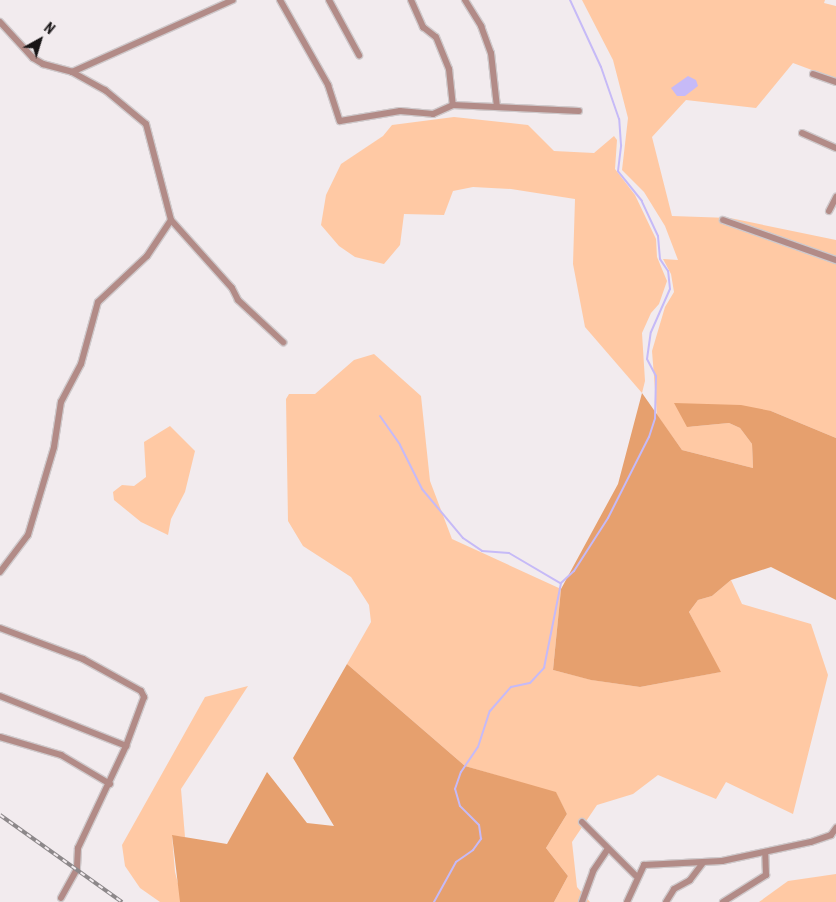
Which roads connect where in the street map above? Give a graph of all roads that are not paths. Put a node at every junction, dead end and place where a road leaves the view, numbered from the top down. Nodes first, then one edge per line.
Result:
1 (233, 0) edge
2 (280, 0) edge
3 (329, 0) edge
4 (411, 0) edge
5 (464, 0) edge
6 (0, 22) edge
7 (359, 55) dead end
8 (72, 72) junction
9 (813, 74) dead end
10 (836, 82) edge
11 (453, 105) junction
12 (497, 107) junction
13 (579, 111) dead end
14 (802, 133) dead end
15 (836, 148) edge
16 (836, 197) edge
17 (829, 211) dead end
18 (171, 220) junction
19 (723, 220) dead end
20 (836, 260) edge
21 (283, 342) dead end
22 (0, 572) edge
23 (0, 628) edge
24 (0, 696) edge
25 (0, 737) edge
26 (126, 746) junction
27 (110, 784) junction
28 (582, 822) dead end
29 (836, 828) edge
30 (607, 850) junction
31 (765, 852) junction
32 (703, 863) junction
33 (636, 876) junction
34 (61, 898) dead end
35 (582, 902) edge
36 (626, 902) edge
37 (666, 902) edge
38 (723, 902) edge

1 - 8 street
2 - 11 street
3 - 7 street
4 - 11 street
5 - 12 street
6 - 8 street
8 - 18 street
9 - 10 street
11 - 12 street
12 - 13 street
14 - 15 street
16 - 17 street
18 - 21 street
18 - 22 street
19 - 20 street
23 - 26 street
24 - 26 street
25 - 27 street
26 - 27 street
27 - 34 street
28 - 30 street
29 - 31 street
30 - 33 street
30 - 35 street
31 - 32 street
31 - 38 street
32 - 33 street
32 - 37 street
33 - 36 street

